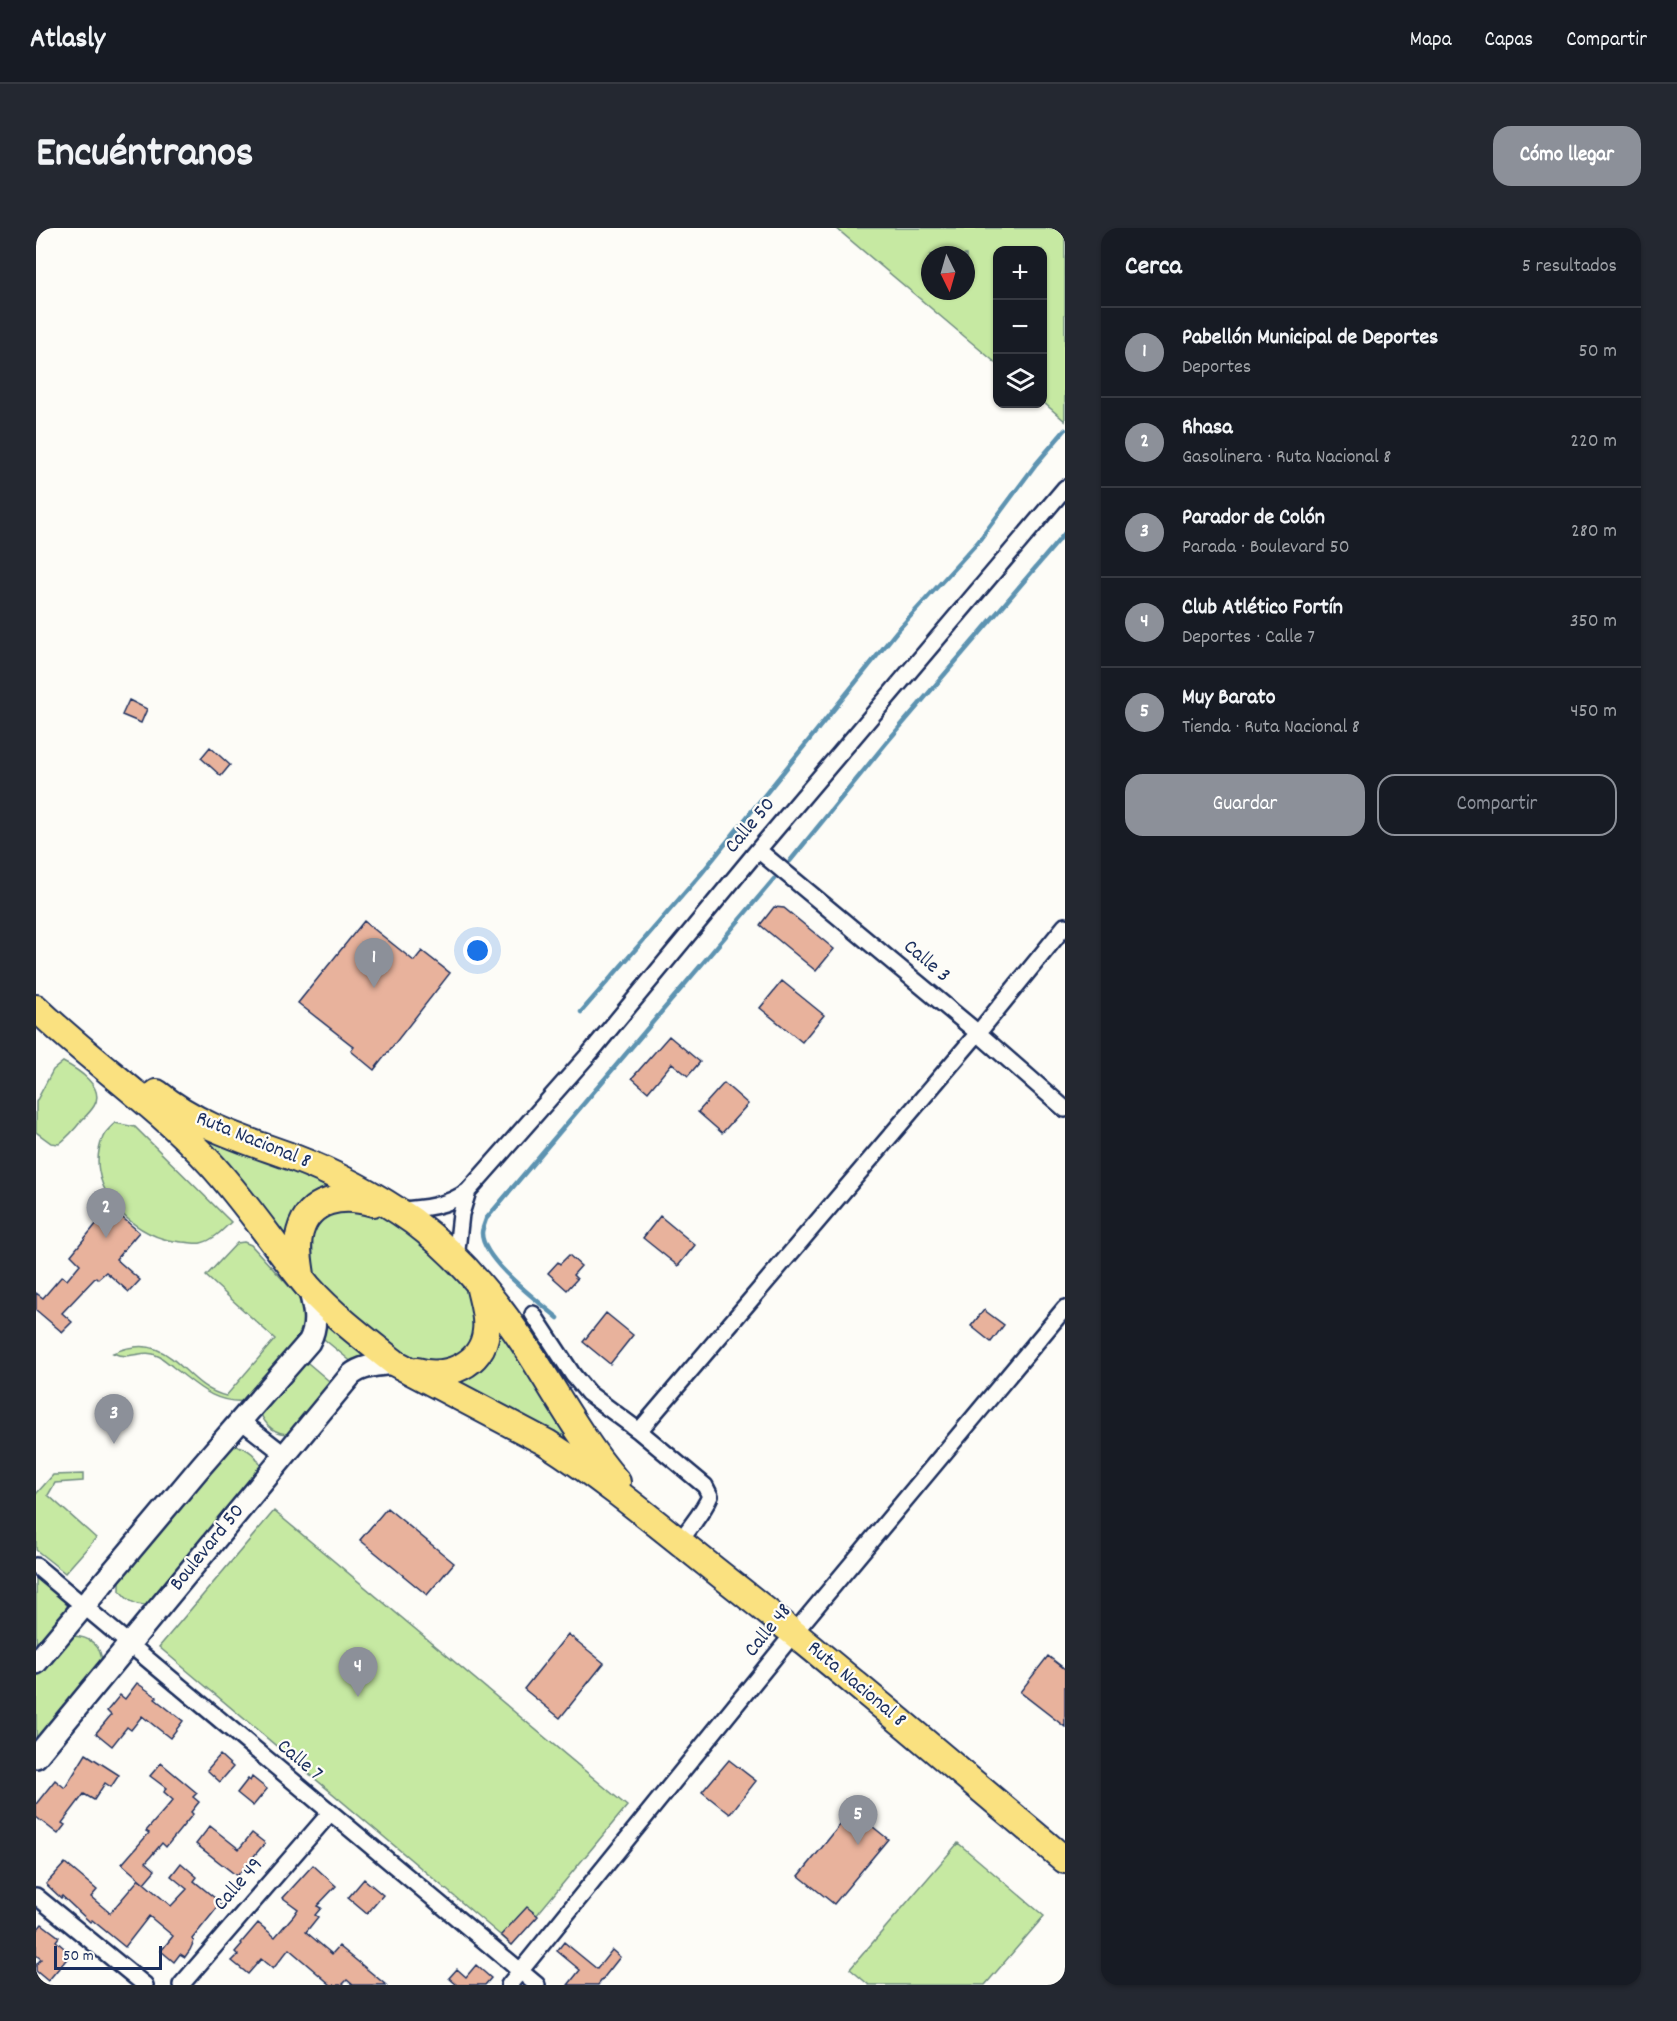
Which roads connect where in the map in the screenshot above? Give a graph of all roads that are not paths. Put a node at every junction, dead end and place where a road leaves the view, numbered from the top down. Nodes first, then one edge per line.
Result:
1 (1065, 488) edge
2 (758, 850) junction
3 (1065, 926) edge
4 (36, 995) edge
5 (36, 1008) edge
6 (978, 1033) junction
7 (1065, 1109) edge
8 (468, 1191) junction
9 (395, 1210) junction
10 (456, 1259) junction
11 (305, 1281) junction
12 (480, 1284) junction
13 (1065, 1308) edge
14 (533, 1314) dead end
15 (403, 1366) junction
16 (240, 1420) junction
17 (639, 1431) junction
18 (285, 1455) junction
19 (645, 1514) junction
20 (680, 1542) junction
21 (36, 1566) edge
22 (84, 1606) junction
23 (794, 1633) junction
24 (128, 1645) junction
25 (36, 1663) edge
26 (36, 1757) edge
27 (330, 1813) junction
28 (1065, 1860) edge
29 (36, 1896) edge
30 (521, 1971) junction
31 (145, 1985) edge
32 (181, 1985) edge
33 (509, 1985) edge
34 (537, 1985) edge

1 - 2 street, Calle 50
2 - 6 street, Calle 3
2 - 8 street, Calle 50
3 - 6 street
4 - 9 highway, Ruta Nacional 8
5 - 11 highway, Ruta Nacional 8
6 - 7 street, Calle 3
6 - 17 street
8 - 9 street, Calle 50
8 - 10 street, Calle 50
9 - 10 highway, Ruta Nacional 8
9 - 11 highway, Ruta Nacional 8
10 - 12 highway, Ruta Nacional 8
11 - 15 highway, Ruta Nacional 8
11 - 16 main road
12 - 15 highway
12 - 19 highway, Ruta Nacional 8
13 - 23 street, Calle 48
14 - 17 street
15 - 18 main road, Boulevard 50
15 - 19 highway, Ruta Nacional 8
16 - 18 street
16 - 22 main road
17 - 20 street
18 - 24 main road, Boulevard 50
19 - 20 highway, Ruta Nacional 8
20 - 23 highway, Ruta Nacional 8
21 - 22 street, Calle 7
22 - 24 street, Calle 7
22 - 25 main road
23 - 28 highway, Ruta Nacional 8
23 - 30 street, Calle 48
24 - 26 main road, Boulevard 50
24 - 27 street, Calle 7
27 - 30 street, Calle 7
27 - 32 street, Calle 49
29 - 31 street
30 - 33 street, Calle 48
30 - 34 street, Calle 7

